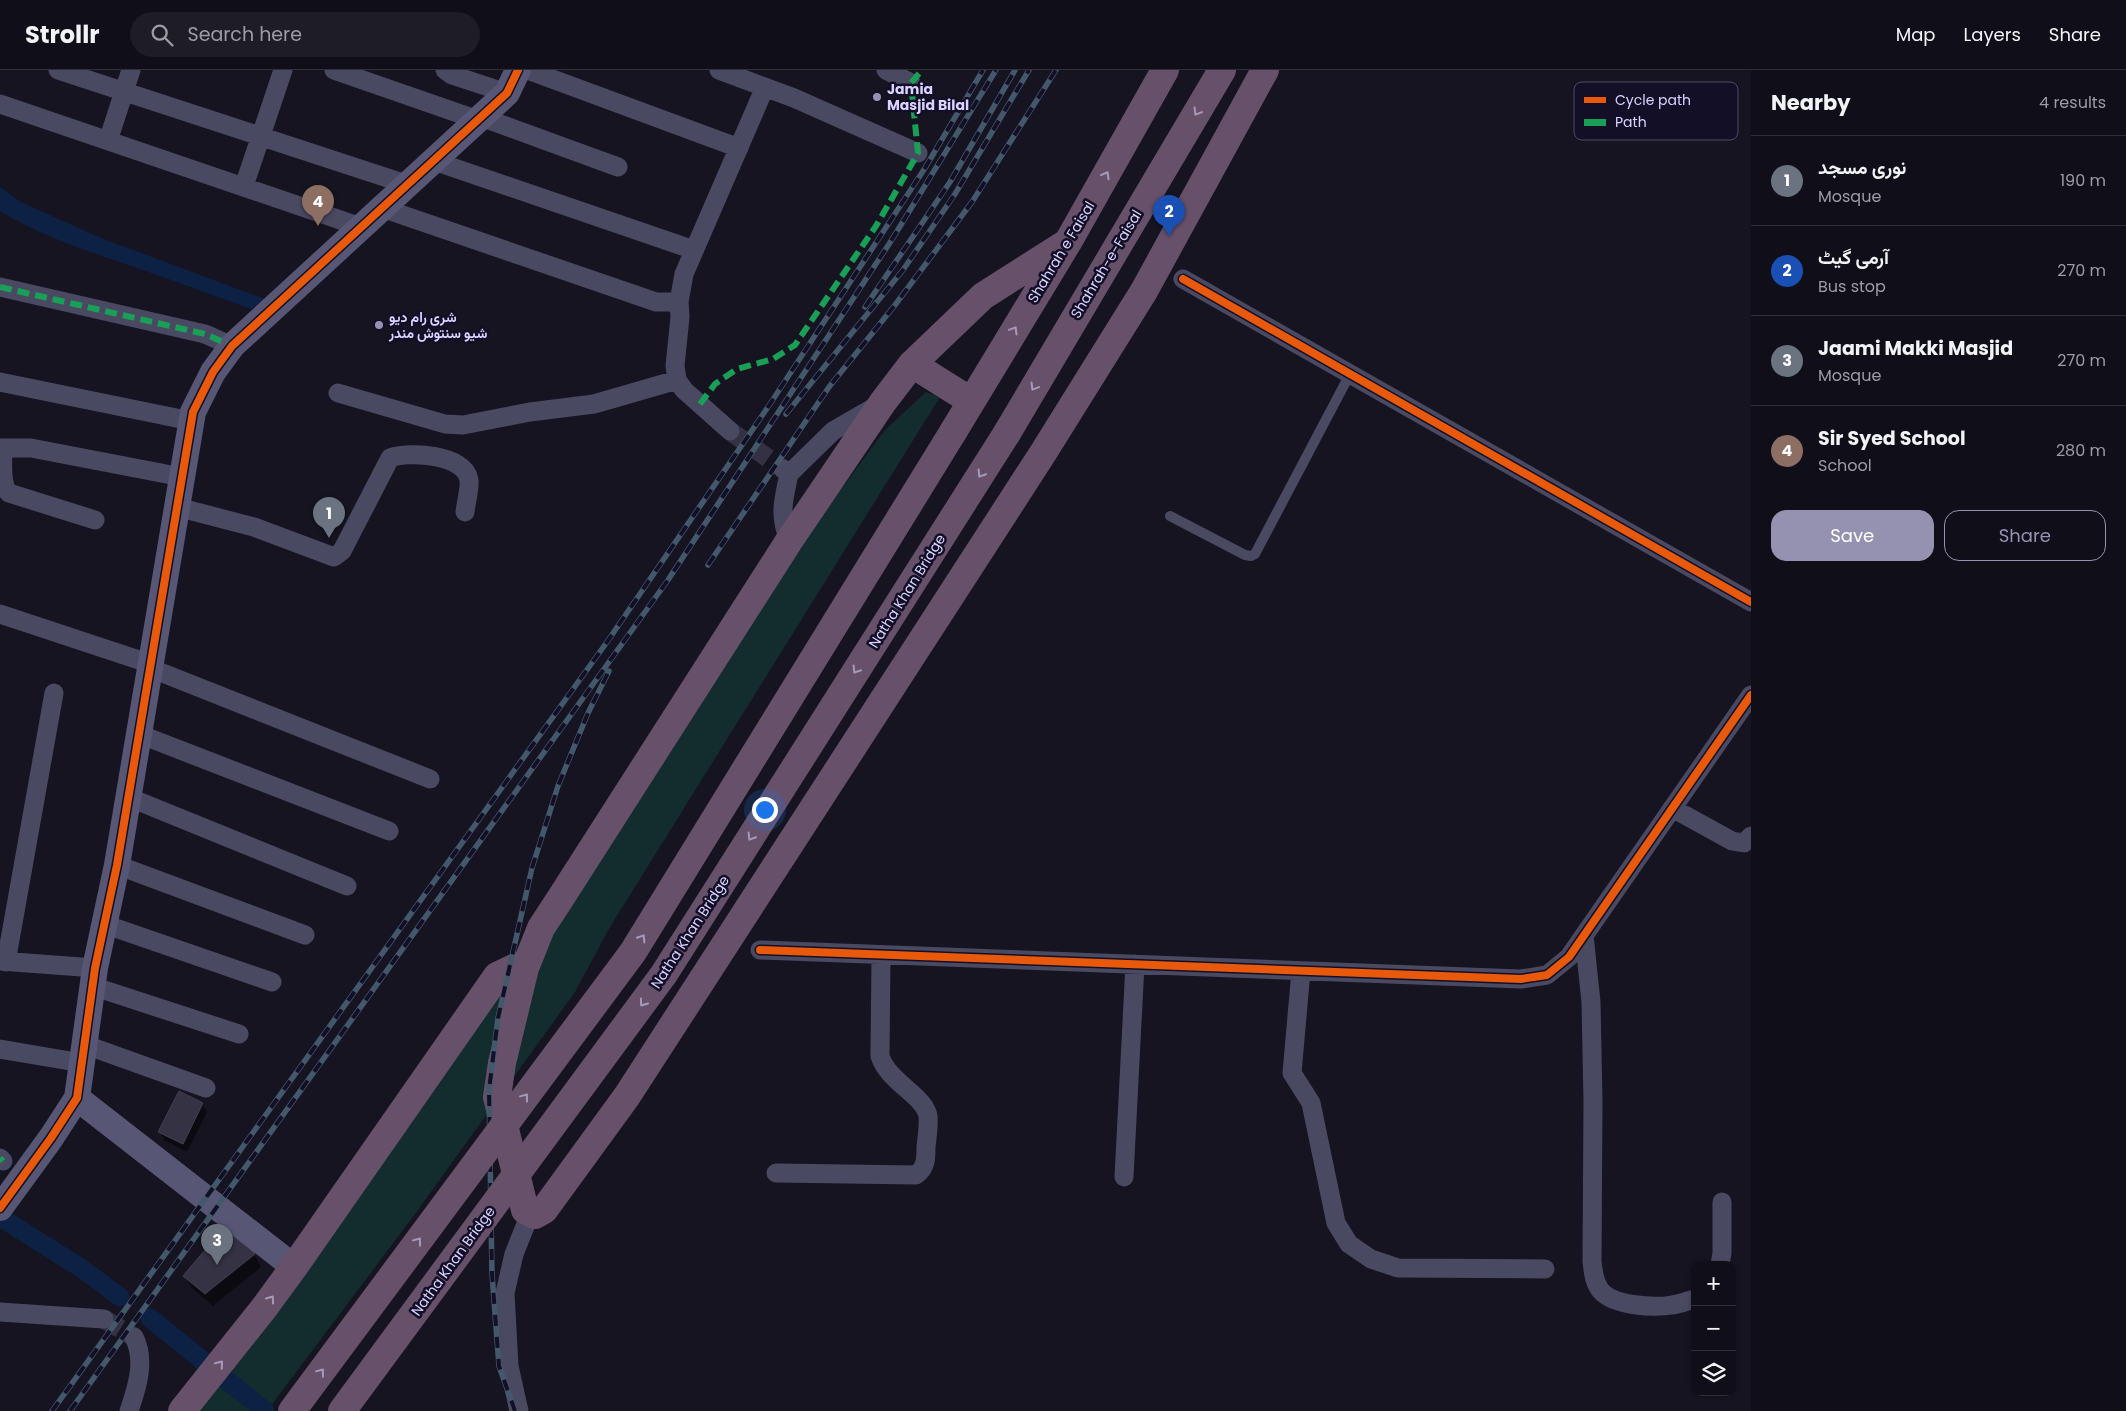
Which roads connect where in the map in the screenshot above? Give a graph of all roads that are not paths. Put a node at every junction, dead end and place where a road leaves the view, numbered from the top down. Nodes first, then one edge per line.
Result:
1 (58, 70) edge
2 (131, 70) edge
3 (283, 70) edge
4 (334, 70) edge
5 (445, 70) edge
6 (518, 70) edge
7 (528, 70) edge
8 (719, 70) edge
9 (886, 70) edge
10 (1165, 70) edge
11 (1222, 70) edge
12 (1265, 70) edge
13 (911, 83) dead end
14 (765, 88) junction
15 (123, 92) junction
16 (507, 93) junction
17 (0, 104) edge
18 (479, 118) junction
19 (261, 135) junction
20 (108, 141) junction
21 (739, 148) junction
22 (918, 153) dead end
23 (434, 161) junction
24 (618, 167) dead end
25 (409, 184) junction
26 (244, 186) junction
27 (382, 208) junction
28 (361, 226) junction
29 (1068, 242) junction
30 (694, 250) junction
31 (1182, 279) dead end
32 (0, 287) edge
33 (678, 302) junction
34 (232, 346) junction
35 (1048, 362) junction
36 (912, 364) junction
37 (1350, 374) junction
38 (677, 380) junction
39 (0, 382) edge
40 (1088, 382) junction
41 (338, 393) dead end
42 (971, 401) junction
43 (883, 402) junction
44 (191, 421) junction
45 (730, 431) tunnel mouth
46 (1007, 433) joint
47 (2, 448) edge
48 (182, 477) junction
49 (177, 507) junction
50 (464, 512) dead end
51 (1170, 516) dead end
52 (95, 520) dead end
53 (789, 541) junction
54 (1751, 602) edge
55 (0, 614) edge
56 (150, 666) junction
57 (54, 693) dead end
58 (1751, 695) edge
59 (139, 734) junction
60 (430, 779) dead end
61 (128, 797) junction
62 (1672, 808) junction
63 (389, 832) dead end
64 (1751, 836) edge
65 (117, 865) junction
66 (347, 886) dead end
67 (104, 924) junction
68 (305, 935) dead end
69 (1584, 935) junction
70 (760, 950) dead end
71 (881, 955) junction
72 (3, 962) edge
73 (1134, 964) junction
74 (525, 968) junction
75 (1301, 971) junction
76 (93, 977) junction
77 (272, 982) dead end
78 (238, 1034) dead end
79 (0, 1049) edge
80 (83, 1053) junction
81 (206, 1088) dead end
82 (77, 1098) junction
83 (776, 1173) dead end
84 (1124, 1177) dead end
85 (1722, 1202) dead end
86 (0, 1208) edge
87 (530, 1214) junction
88 (1721, 1261) edge
89 (294, 1267) junction
90 (1544, 1269) dead end
91 (1691, 1300) edge
92 (0, 1312) edge
93 (104, 1318) tunnel mouth
94 (134, 1337) dead end
95 (187, 1405) edge
96 (129, 1411) edge
97 (292, 1411) edge
98 (342, 1411) edge
99 (519, 1411) edge

1 - 15 street
2 - 15 street
3 - 19 street
4 - 18 street
5 - 16 street
6 - 16 street
7 - 21 street
8 - 14 street
9 - 13 street
29 -> 10 highway, Shahrah e Faisal
11 -> 35 highway, Shahrah-e-Faisal
12 - 40 highway
14 - 21 street
14 - 22 street
15 - 19 street
15 - 20 street
16 - 18 street
17 - 20 street
18 - 23 street
18 - 24 street
19 - 25 street
19 - 26 street
20 - 26 street
21 - 30 street
23 - 25 street
23 - 30 street
25 - 27 street
26 - 28 street
27 - 28 street
27 - 33 street
28 - 34 street
29 - 36 highway
42 -> 29 highway, Shahrah e Faisal
30 - 33 street
31 - 37 street
32 - 34 street
33 - 38 street
34 - 44 street
35 - 40 highway
35 -> 46 highway, Shahrah-e-Faisal
36 - 42 highway
36 - 43 highway
37 - 51 lane
37 - 54 street
38 - 41 street
38 - 45 street
39 - 44 street
40 - 87 highway
97 -> 42 highway, Shahrah e Faisal, bridge
43 - 53 highway
43 - 53 street
44 - 48 street
46 -> 98 highway, Natha Khan Bridge, bridge
47 - 48 street
47 - 52 street
48 - 49 street
49 - 50 street
49 - 56 street
53 - 74 highway
55 - 56 street
56 - 59 street
56 - 60 street
57 - 72 street
58 - 62 street
59 - 61 street
59 - 63 street
61 - 65 street
61 - 66 street
62 - 64 street
62 - 69 street
65 - 67 street
65 - 68 street
67 - 76 street
67 - 77 street
69 - 75 street
69 - 91 street
70 - 71 street
71 - 73 street
71 - 83 street
72 - 76 street
73 - 75 street
73 - 84 street
74 - 87 highway
74 - 89 highway
75 - 90 street
76 - 78 street
76 - 80 street
79 - 80 street
80 - 81 street
80 - 82 street
82 - 86 street
82 - 89 street
85 - 88 street
87 - 99 street
95 -> 89 highway
92 - 93 street
94 - 96 street

